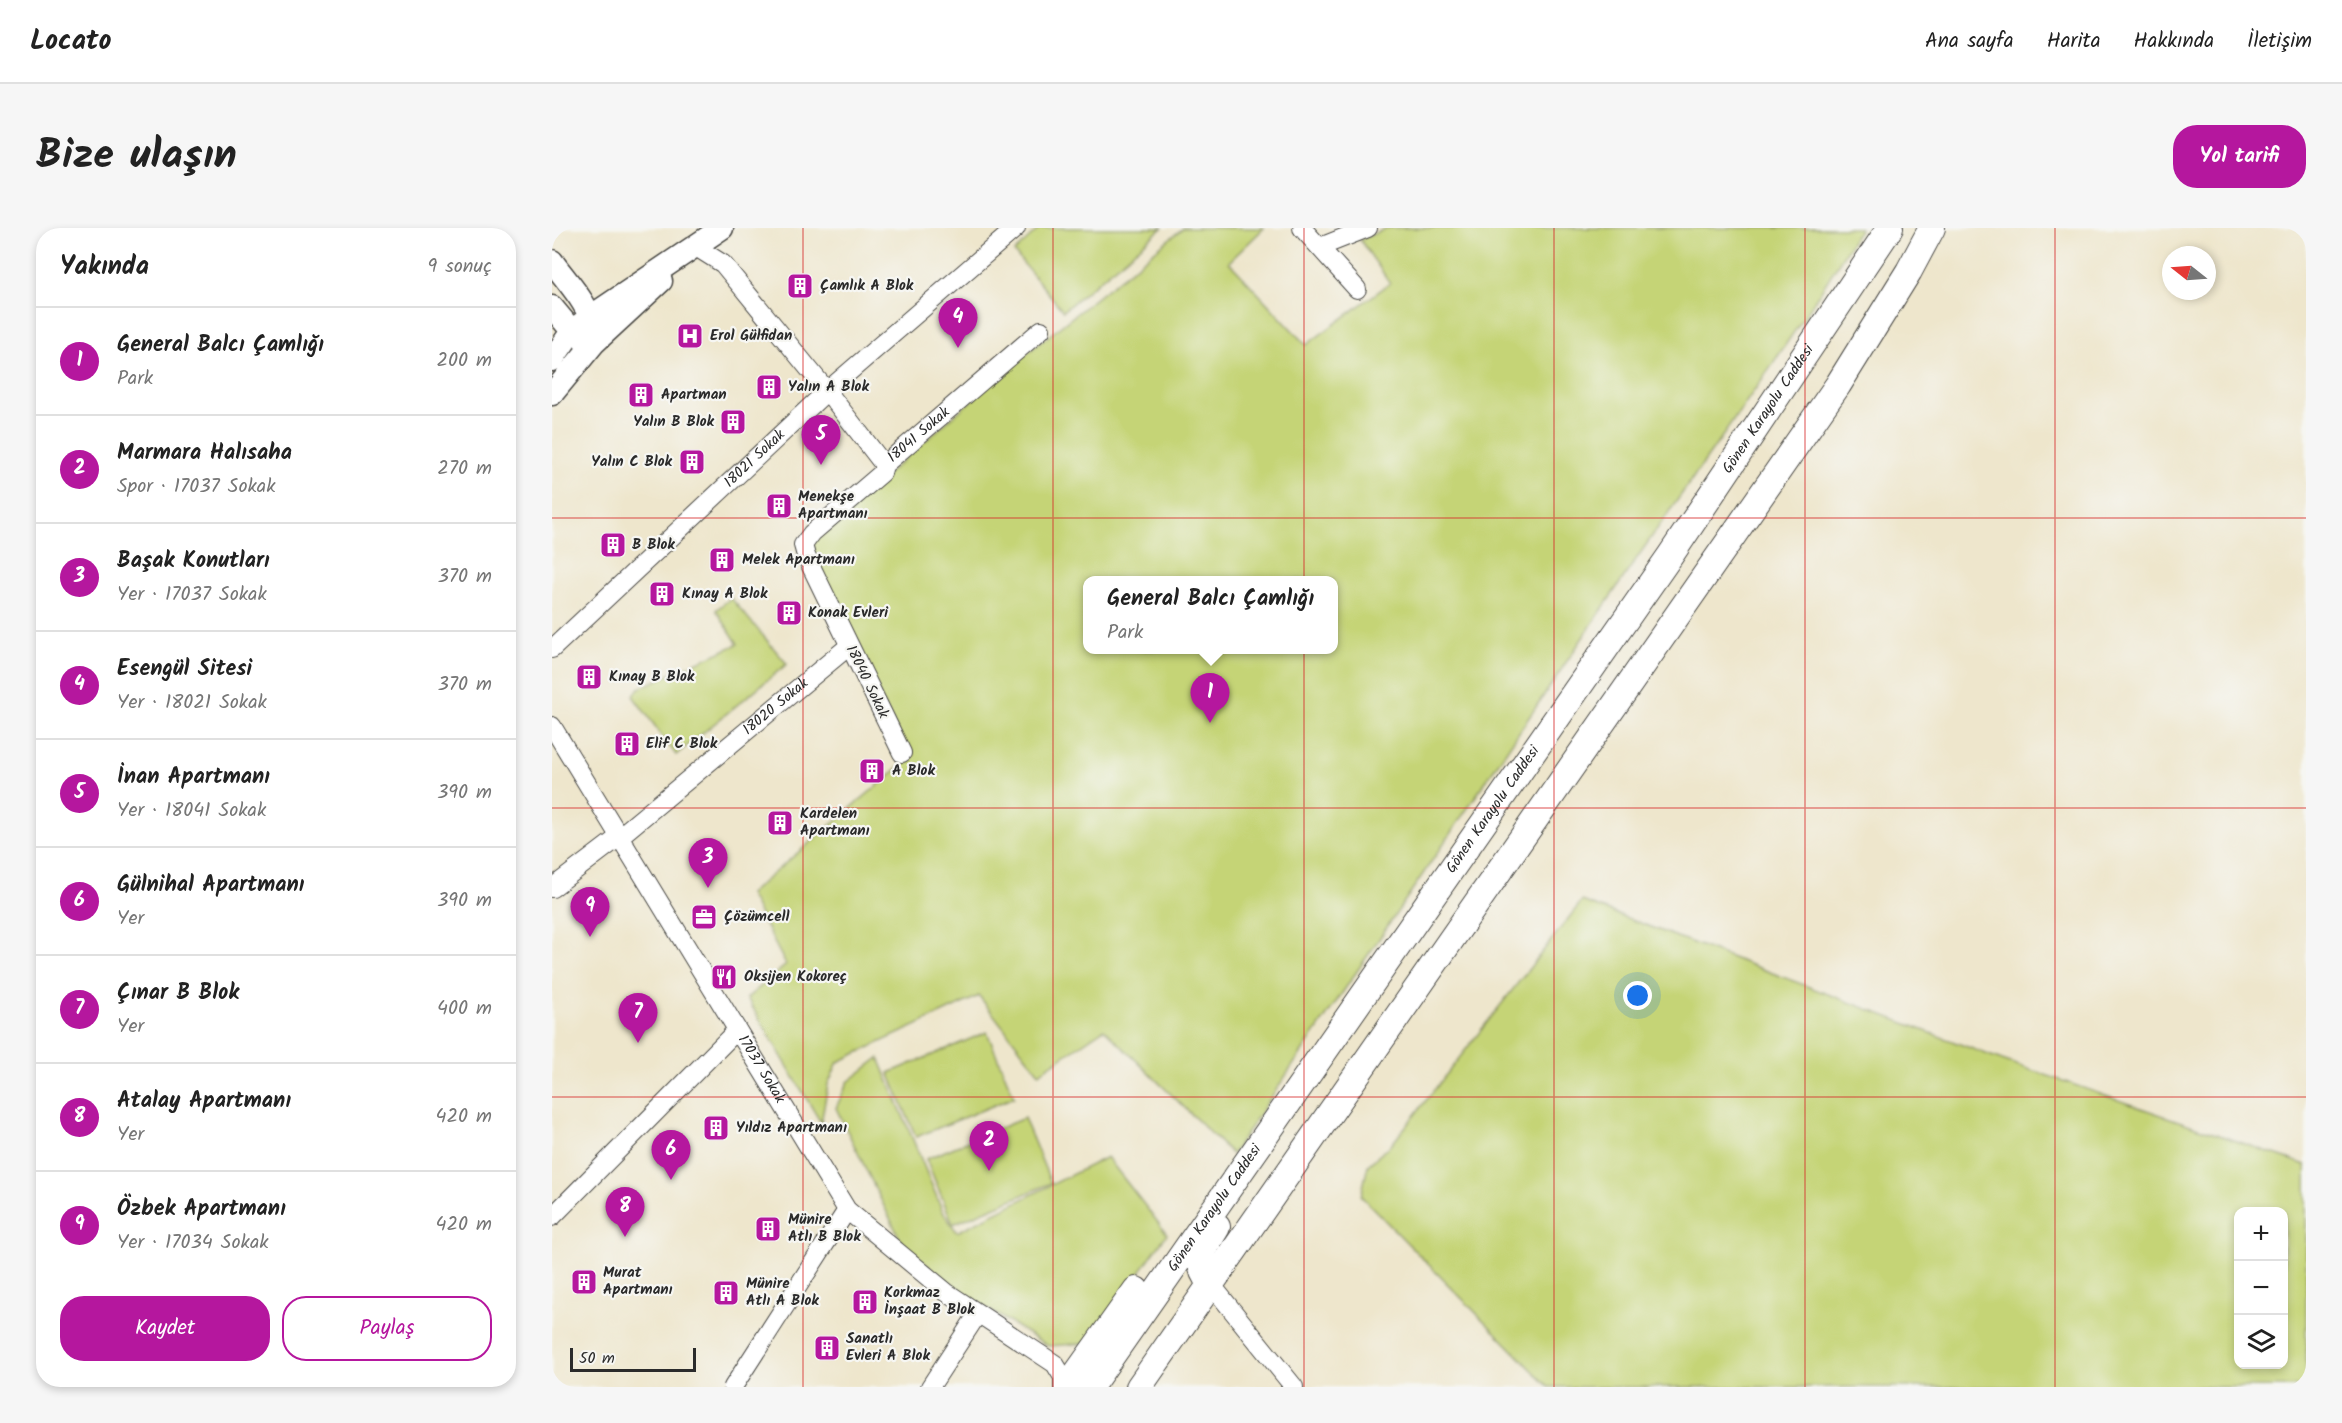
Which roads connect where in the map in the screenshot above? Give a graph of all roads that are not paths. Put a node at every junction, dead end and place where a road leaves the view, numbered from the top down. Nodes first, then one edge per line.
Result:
1 (722, 228) edge
2 (1016, 228) edge
3 (1302, 228) edge
4 (1368, 228) edge
5 (1890, 228) edge
6 (1932, 228) edge
7 (696, 247) junction
8 (1320, 247) junction
9 (552, 261) edge
10 (723, 264) junction
11 (1357, 289) dead end
12 (552, 307) edge
13 (590, 317) junction
14 (1041, 330) dead end
15 (572, 331) junction
16 (594, 343) junction
17 (552, 360) edge
18 (827, 391) junction
19 (552, 394) edge
20 (884, 465) junction
21 (803, 545) joint
22 (849, 646) junction
23 (552, 649) edge
24 (552, 726) edge
25 (902, 753) dead end
26 (619, 837) junction
27 (552, 888) edge
28 (1405, 934) junction
29 (737, 1030) junction
30 (1255, 1148) junction
31 (847, 1210) junction
32 (552, 1217) edge
33 (1210, 1282) junction
34 (1158, 1288) junction
35 (977, 1315) junction
36 (1093, 1349) junction
37 (1037, 1352) junction
38 (736, 1386) edge
39 (930, 1387) edge
40 (1065, 1387) edge
41 (1090, 1387) edge
42 (1139, 1387) edge
43 (1294, 1387) edge

1 - 7 main road
1 - 10 street
2 - 18 street, 18021 Sokak
3 - 8 street
4 - 8 street
5 - 28 highway, Gönen Karayolu Caddesi
6 - 33 highway
7 - 10 street
7 - 13 main road
7 - 16 main road
8 - 11 street
9 - 13 main road
10 - 18 street
12 - 15 main road
13 - 15 main road
13 - 16 main road
14 - 20 street, 18041 Sokak
15 - 16 main road
15 - 17 main road
16 - 19 main road
18 - 20 street
18 - 23 street, 18021 Sokak
20 - 21 street, 18041 Sokak
21 - 22 street, 18040 Sokak
22 - 25 street, 18040 Sokak
22 - 26 street, 18020 Sokak
24 - 26 street, 17037 Sokak
26 - 27 street, 18020 Sokak
26 - 29 street, 17037 Sokak
28 - 30 highway, Gönen Karayolu Caddesi
28 - 33 highway
29 - 31 street, 17037 Sokak
29 - 32 street
30 - 34 highway, Gönen Karayolu Caddesi
30 - 36 highway
31 - 35 street, 17037 Sokak
31 - 38 street
33 - 34 highway
33 - 42 highway
33 - 43 street
34 - 41 highway, Gönen Karayolu Caddesi
35 - 37 street, 17037 Sokak
35 - 39 street
36 - 37 street
36 - 40 highway
37 - 40 street

